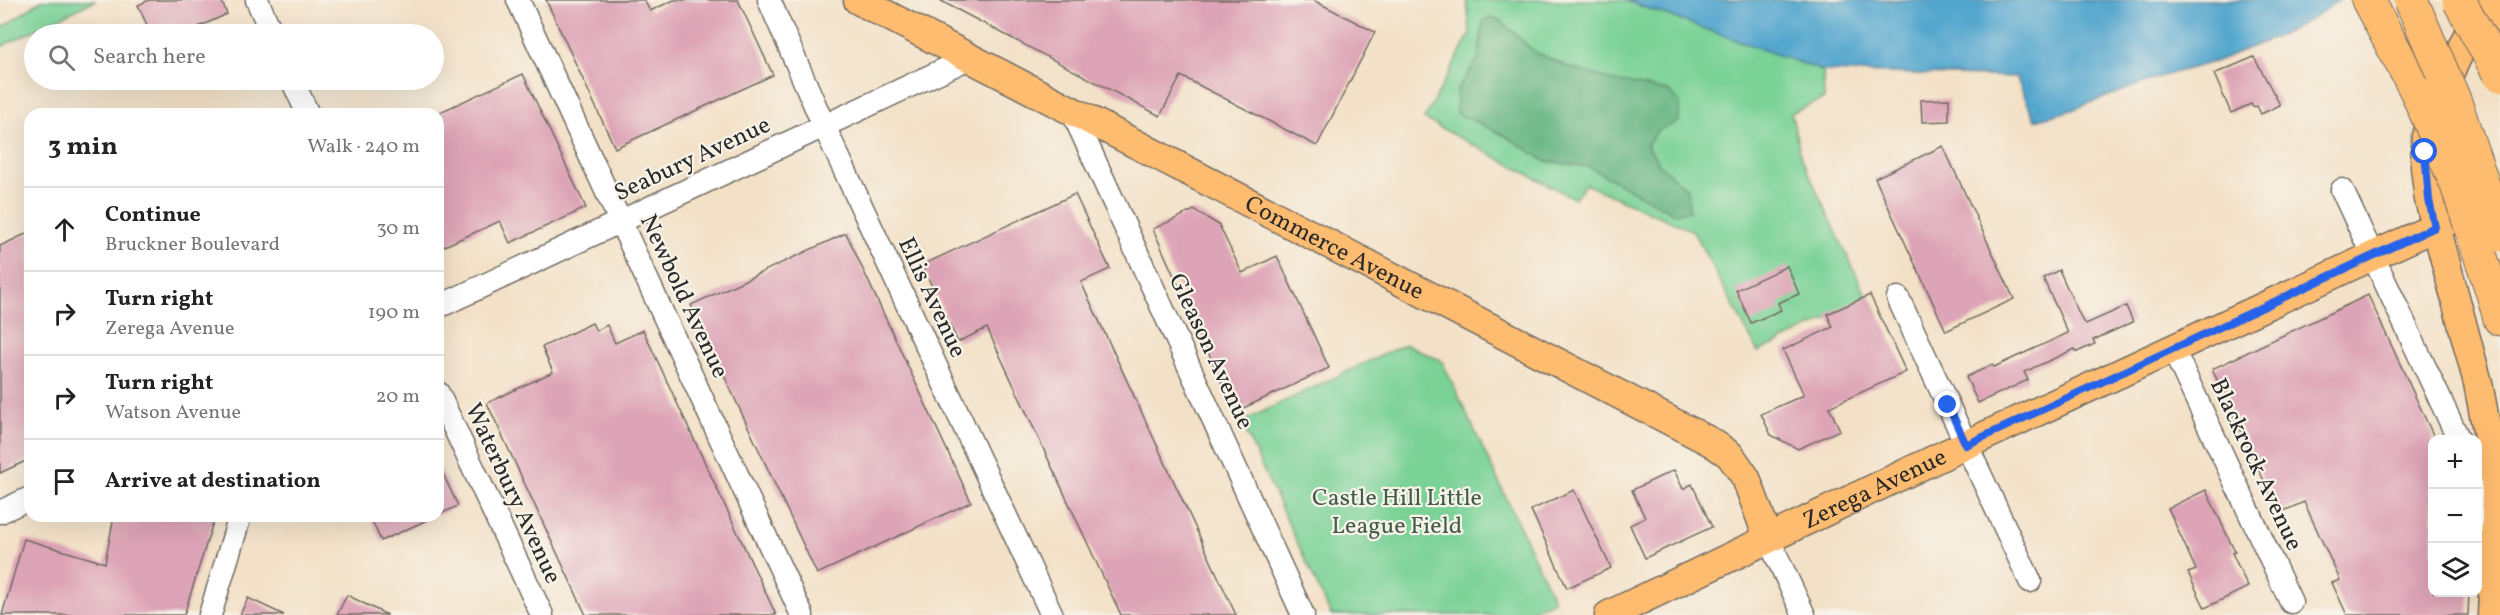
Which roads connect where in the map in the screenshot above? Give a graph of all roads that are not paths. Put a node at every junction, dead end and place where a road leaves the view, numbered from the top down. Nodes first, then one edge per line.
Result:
1 (257, 0) edge
2 (518, 0) edge
3 (769, 0) edge
4 (858, 0) edge
5 (2368, 0) edge
6 (2374, 0) edge
7 (2410, 0) edge
8 (2459, 0) edge
9 (2485, 0) edge
10 (2490, 0) edge
11 (2500, 18) edge
12 (268, 24) edge
13 (969, 58) junction
14 (2500, 75) edge
15 (297, 90) edge
16 (2417, 92) junction
17 (305, 108) edge
18 (1071, 109) junction
19 (824, 126) junction
20 (2342, 190) dead end
21 (2500, 197) edge
22 (621, 221) junction
23 (2435, 227) junction
24 (2500, 235) edge
25 (2374, 256) junction
26 (1898, 298) dead end
27 (444, 304) edge
28 (2497, 308) edge
29 (2174, 349) junction
30 (444, 406) edge
31 (2456, 435) edge
32 (1966, 445) junction
33 (2479, 489) edge
34 (24, 501) edge
35 (1, 514) edge
36 (238, 522) edge
37 (1768, 538) junction
38 (2495, 552) junction
39 (2030, 581) dead end
40 (2291, 602) dead end
41 (210, 615) edge
42 (542, 615) edge
43 (802, 615) edge
44 (1052, 615) edge
45 (1303, 615) edge
46 (1609, 615) edge
47 (1804, 615) edge
48 (2492, 615) edge

1 - 12 street
2 - 22 street, Newbold Avenue
3 - 19 street, Ellis Avenue
4 - 13 main road, Commerce Avenue
5 - 16 highway
6 - 16 highway
7 - 24 highway, bridge
8 - 14 highway, bridge
9 - 23 main road
10 - 11 highway
13 - 18 main road, Commerce Avenue
13 - 19 street, Seabury Avenue
15 - 17 street
16 - 28 highway, bridge
18 - 37 main road, Commerce Avenue
18 - 45 street, Gleason Avenue
19 - 22 street, Seabury Avenue
19 - 44 street, Ellis Avenue
20 - 25 street
21 - 23 main road, Zerega Avenue
22 - 27 street, Seabury Avenue
22 - 43 street, Newbold Avenue
23 - 25 main road, Zerega Avenue
23 - 38 main road
25 - 29 main road, Zerega Avenue
25 - 31 street
26 - 32 street
29 - 32 main road, Zerega Avenue
29 - 40 street, Blackrock Avenue
30 - 42 street, Waterbury Avenue
32 - 37 main road, Zerega Avenue
32 - 39 street
33 - 38 street
34 - 35 street
36 - 41 street
37 - 46 main road, Zerega Avenue
37 - 47 street
38 - 48 main road

